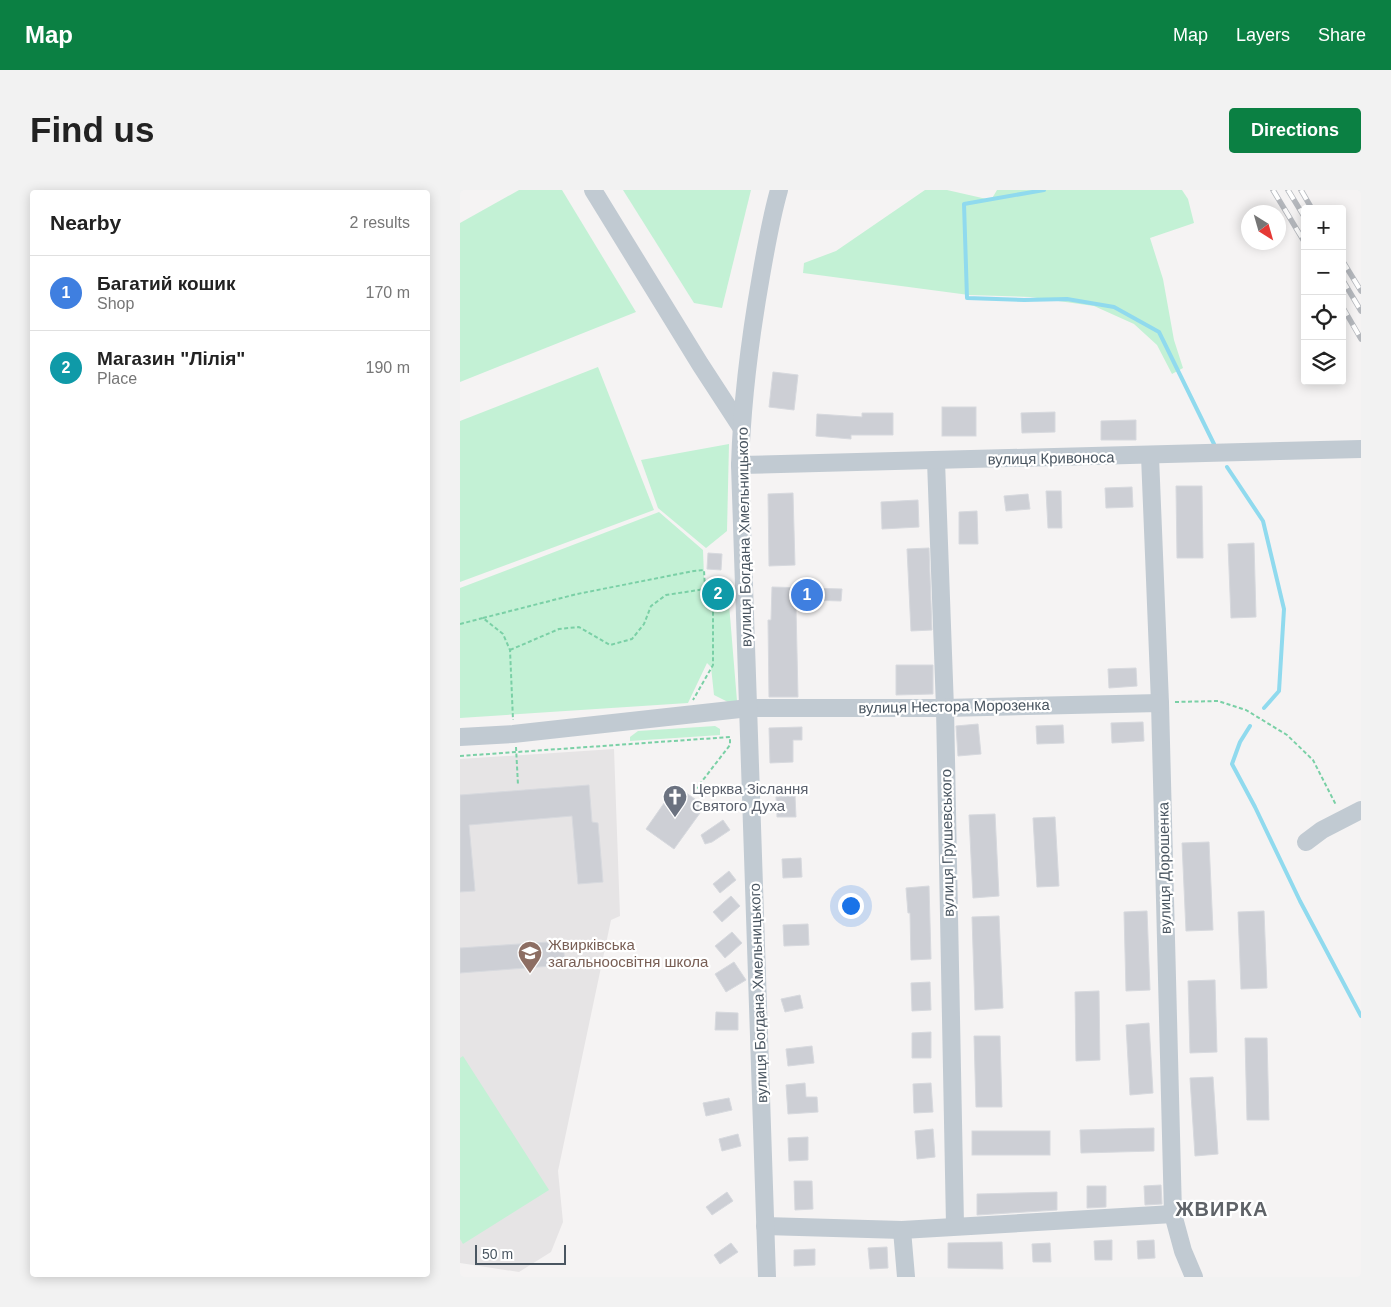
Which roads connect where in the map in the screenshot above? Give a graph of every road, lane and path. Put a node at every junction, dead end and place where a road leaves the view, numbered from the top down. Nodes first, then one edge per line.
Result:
1 (593, 190) edge
2 (779, 190) edge
3 (741, 427) junction
4 (1361, 449) edge
5 (1150, 456) junction
6 (936, 461) junction
7 (740, 465) junction
8 (705, 589) junction
9 (483, 618) junction
10 (460, 624) edge
11 (510, 650) junction
12 (713, 665) dead end
13 (511, 676) dead end
14 (1160, 703) junction
15 (749, 708) junction
16 (945, 708) junction
17 (460, 737) edge
18 (460, 756) edge
19 (696, 789) dead end
20 (1361, 810) edge
21 (1344, 818) junction
22 (1306, 842) dead end
23 (1173, 1214) junction
24 (955, 1225) junction
25 (765, 1226) junction
26 (902, 1230) junction
27 (767, 1277) edge
28 (906, 1277) edge
29 (1194, 1277) edge

1 - 3 street
2 - 3 street, вулиця Богдана Хмельницького
3 - 7 street, вулиця Богдана Хмельницького
4 - 5 street, вулиця Кривоноса
5 - 6 street, вулиця Кривоноса
5 - 14 street, вулиця Дорошенка
6 - 7 street, вулиця Кривоноса
6 - 16 street, вулиця Грушевського
7 - 15 street, вулиця Богдана Хмельницького
8 - 9 path
8 - 11 path
8 - 12 path
9 - 10 path
9 - 11 path
11 - 13 path
14 - 16 street, вулиця Нестора Морозенка
14 - 21 path
14 - 23 street, вулиця Дорошенка
15 - 16 street, вулиця Нестора Морозенка
15 - 17 street
15 - 25 street, вулиця Богдана Хмельницького
16 - 24 street, вулиця Грушевського
18 - 19 path
20 - 21 street
21 - 22 street
23 - 24 street
23 - 29 street, вулиця Дорошенка
24 - 26 street
25 - 26 street
25 - 27 street, вулиця Богдана Хмельницького
26 - 28 street

